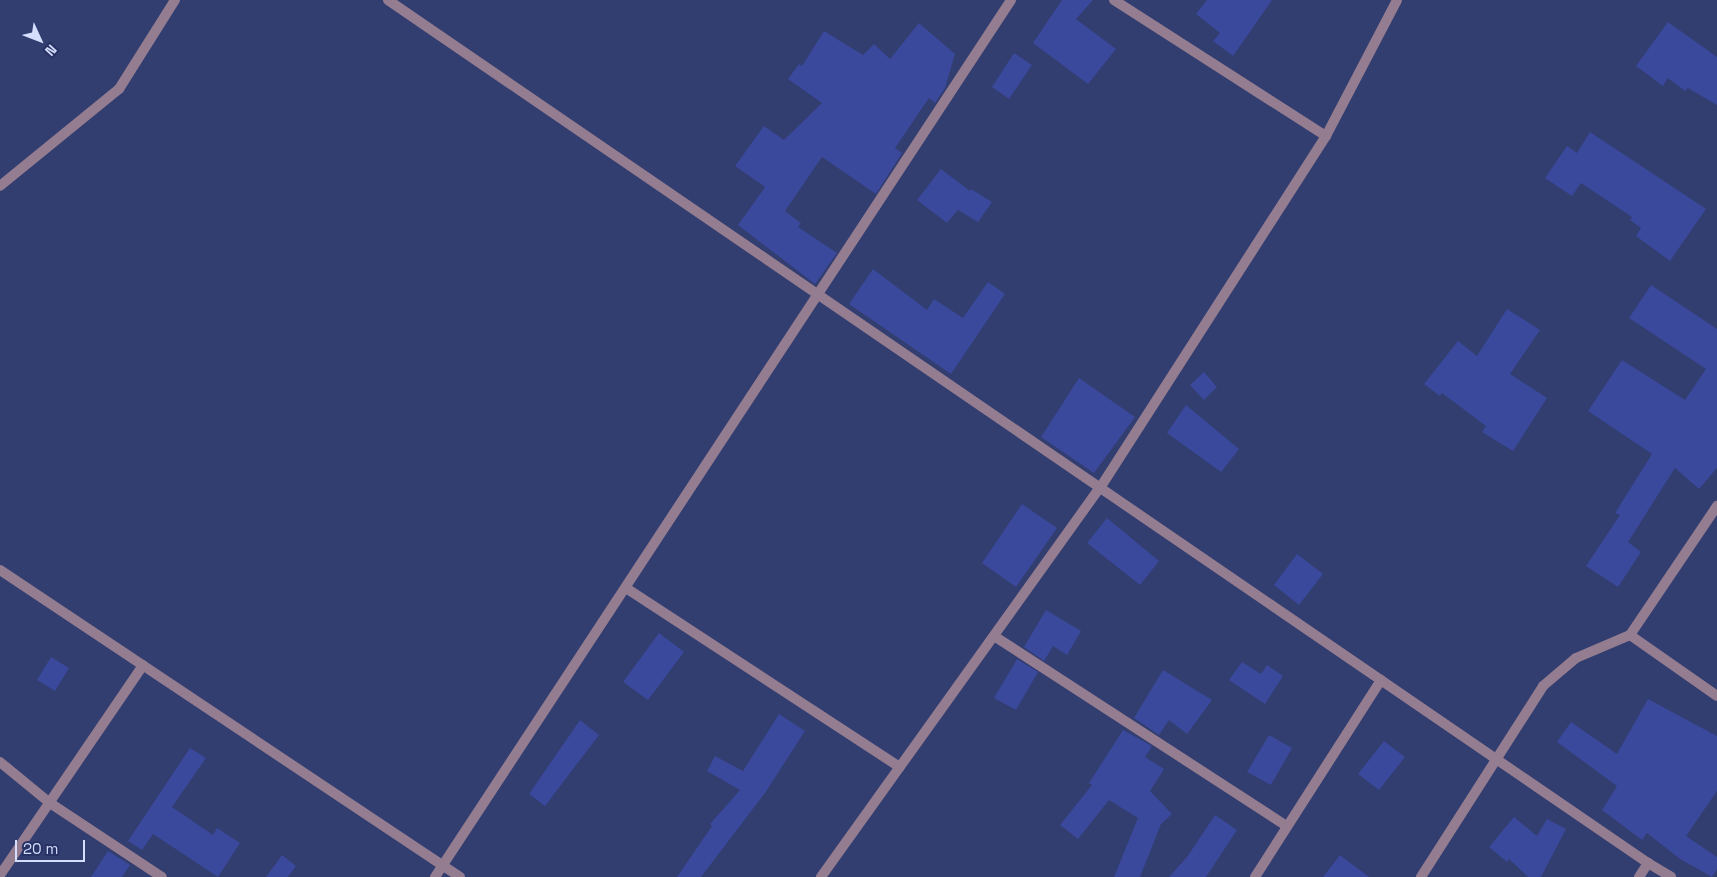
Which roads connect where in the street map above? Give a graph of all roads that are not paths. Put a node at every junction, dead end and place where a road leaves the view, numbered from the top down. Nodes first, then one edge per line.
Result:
1 (175, 0) edge
2 (388, 0) edge
3 (1011, 0) edge
4 (1114, 0) edge
5 (1396, 0) edge
6 (1326, 136) junction
7 (0, 186) edge
8 (819, 295) junction
9 (1100, 488) junction
10 (1717, 506) edge
11 (0, 570) edge
12 (626, 588) junction
13 (1630, 635) junction
14 (994, 636) junction
15 (142, 665) junction
16 (1381, 680) junction
17 (1717, 696) edge
18 (1497, 760) junction
19 (0, 762) edge
20 (900, 767) junction
21 (50, 803) junction
22 (1287, 826) junction
23 (1648, 863) junction
24 (443, 866) junction
25 (0, 875) edge
26 (162, 877) edge
27 (435, 877) edge
28 (460, 877) edge
29 (821, 877) edge
30 (1255, 877) edge
31 (1421, 877) edge
32 (1638, 877) edge
33 (1671, 877) edge

1 - 7 street
2 - 8 street
3 - 8 street
4 - 6 street
5 - 6 street
6 - 9 street
8 - 9 street
8 - 12 street
9 - 14 street
9 - 16 street
10 - 13 street
11 - 15 street
12 - 20 street
12 - 24 street
13 - 17 street
13 - 18 street
14 - 20 street
14 - 22 street
15 - 21 street
15 - 24 street
16 - 18 street
16 - 22 street
18 - 23 street
18 - 31 street
19 - 21 street
20 - 29 street
21 - 25 street
21 - 26 street
22 - 30 street
23 - 32 street
23 - 33 street
24 - 27 street
24 - 28 street

